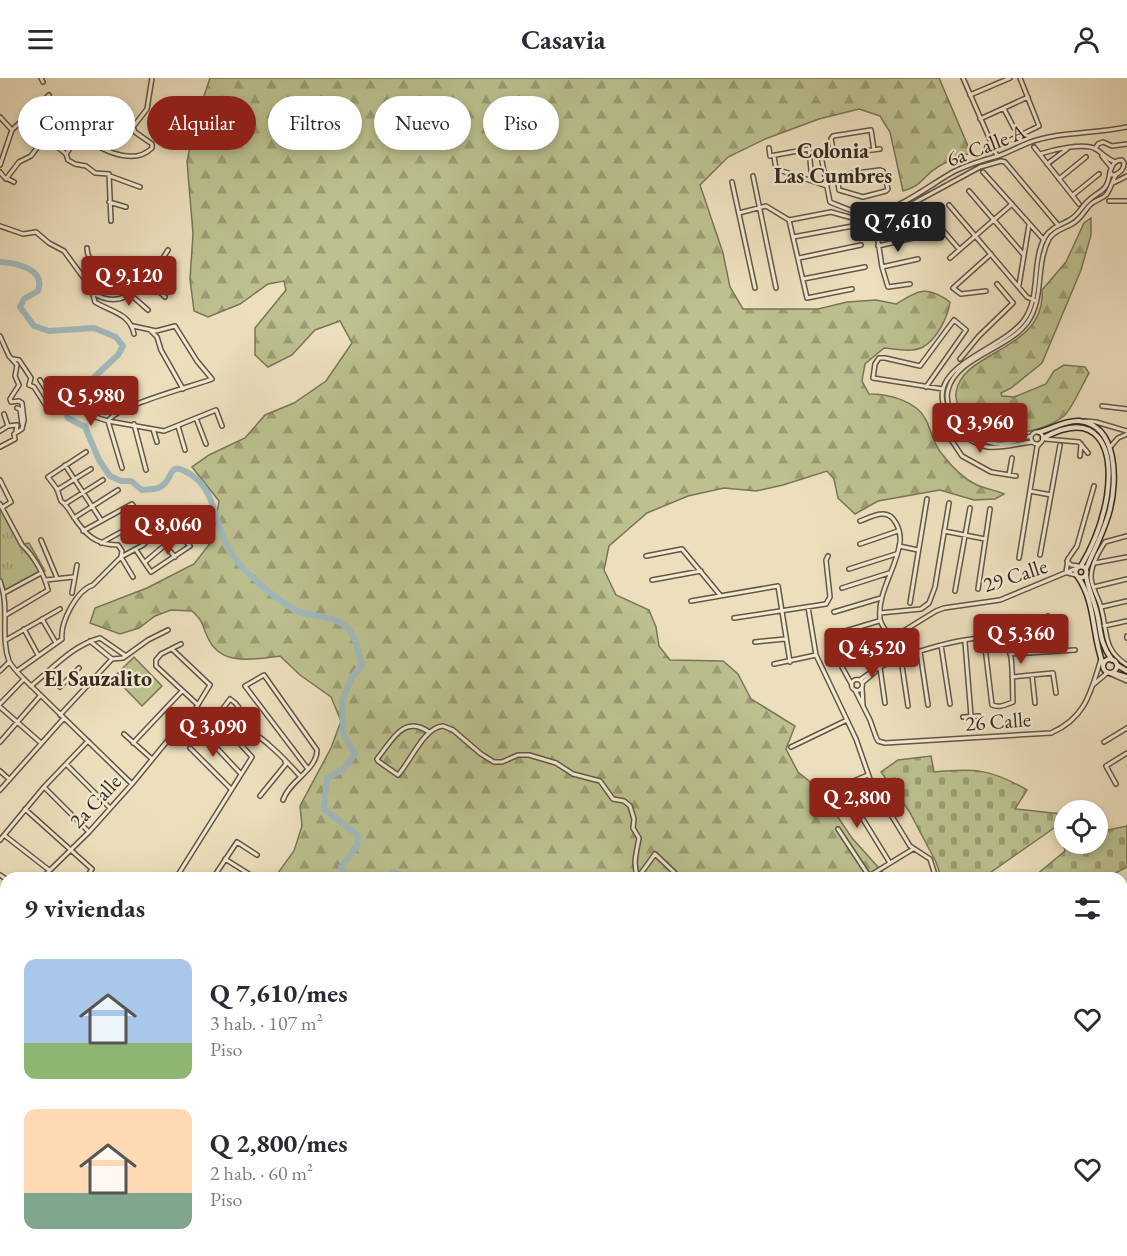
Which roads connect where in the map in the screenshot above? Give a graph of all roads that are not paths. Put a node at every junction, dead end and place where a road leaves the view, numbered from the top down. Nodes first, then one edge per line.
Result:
1 (152, 78) edge
2 (963, 78) edge
3 (1010, 78) edge
4 (1020, 78) edge
5 (49, 94) dead end
6 (970, 95) junction
7 (1028, 97) junction
8 (1004, 109) junction
9 (0, 117) edge
10 (980, 119) junction
11 (1127, 126) edge
12 (1014, 128) dead end
13 (12, 130) junction
14 (1127, 144) edge
15 (1034, 147) dead end
16 (769, 148) dead end
17 (994, 148) junction
18 (1068, 148) junction
19 (880, 149) dead end
20 (1096, 149) junction
21 (874, 150) junction
22 (66, 154) junction
23 (834, 154) junction
24 (1040, 154) junction
25 (774, 155) junction
26 (997, 156) junction
27 (1086, 157) dead end
28 (1, 158) edge
29 (1116, 162) junction
30 (1126, 163) edge
31 (1047, 164) junction
32 (0, 165) edge
33 (1123, 169) junction
34 (1111, 170) junction
35 (0, 172) edge
36 (983, 172) dead end
37 (1099, 174) dead end
38 (837, 175) junction
39 (1116, 175) junction
40 (1127, 175) edge
41 (110, 176) junction
42 (753, 176) dead end
43 (825, 177) junction
44 (6, 178) junction
45 (1122, 178) junction
46 (1059, 179) junction
47 (812, 181) junction
48 (14, 182) dead end
49 (732, 182) dead end
50 (1112, 184) junction
51 (827, 186) junction
52 (140, 187) dead end
53 (969, 191) dead end
54 (1073, 195) junction
55 (1109, 201) dead end
56 (1127, 201) edge
57 (109, 202) junction
58 (1012, 204) junction
59 (1079, 204) dead end
60 (949, 205) dead end
61 (126, 207) dead end
62 (759, 207) junction
63 (739, 213) junction
64 (789, 220) junction
65 (934, 220) dead end
66 (111, 221) dead end
67 (993, 221) junction
68 (878, 225) junction
69 (1029, 225) junction
70 (0, 226) edge
71 (853, 226) dead end
72 (1059, 227) junction
73 (975, 236) junction
74 (793, 237) junction
75 (913, 238) dead end
76 (1044, 240) junction
77 (861, 245) dead end
78 (878, 246) junction
79 (87, 248) dead end
80 (959, 249) junction
81 (168, 250) dead end
82 (991, 254) junction
83 (1023, 254) junction
84 (798, 258) junction
85 (950, 258) dead end
86 (918, 259) dead end
87 (160, 264) junction
88 (865, 267) dead end
89 (882, 267) junction
90 (172, 275) dead end
91 (803, 279) junction
92 (146, 280) junction
93 (114, 284) dead end
94 (910, 284) dead end
95 (997, 284) dead end
96 (1019, 286) junction
97 (755, 288) dead end
98 (776, 288) dead end
99 (852, 289) dead end
100 (986, 291) dead end
101 (93, 293) junction
102 (131, 295) junction
103 (165, 297) dead end
104 (1034, 301) junction
105 (148, 310) dead end
106 (133, 326) junction
107 (149, 329) junction
108 (134, 334) dead end
109 (0, 336) edge
110 (969, 348) junction
111 (975, 354) junction
112 (11, 359) junction
113 (960, 359) dead end
114 (34, 387) junction
115 (926, 387) junction
116 (183, 389) junction
117 (945, 390) junction
118 (56, 405) dead end
119 (1102, 406) dead end
120 (17, 408) dead end
121 (48, 409) dead end
122 (1127, 409) edge
123 (84, 411) dead end
124 (4, 414) dead end
125 (954, 415) junction
126 (196, 418) junction
127 (950, 418) junction
128 (108, 421) junction
129 (1080, 421) junction
130 (134, 424) junction
131 (8, 426) junction
132 (178, 426) junction
133 (222, 426) dead end
134 (22, 429) junction
135 (153, 429) junction
136 (0, 431) edge
137 (1039, 432) junction
138 (16, 433) junction
139 (1126, 433) edge
140 (1031, 436) junction
141 (1043, 439) junction
142 (157, 442) dead end
143 (206, 444) dead end
144 (1036, 444) junction
145 (1060, 444) dead end
146 (1081, 444) junction
147 (1111, 446) junction
148 (0, 447) edge
149 (185, 450) dead end
150 (86, 452) dead end
151 (1088, 453) dead end
152 (1080, 456) dead end
153 (1012, 458) dead end
154 (65, 465) junction
155 (122, 468) dead end
156 (91, 469) dead end
157 (146, 470) dead end
158 (1009, 475) junction
159 (1016, 476) dead end
160 (74, 479) junction
161 (0, 480) edge
162 (103, 480) dead end
163 (1094, 486) dead end
164 (57, 490) junction
165 (118, 490) dead end
166 (1030, 491) junction
167 (83, 492) junction
168 (1051, 495) junction
169 (927, 500) dead end
170 (949, 502) dead end
171 (65, 504) junction
172 (1, 506) edge
173 (93, 507) junction
174 (970, 508) dead end
175 (990, 509) dead end
176 (74, 518) junction
177 (101, 520) junction
178 (860, 521) dead end
179 (137, 523) dead end
180 (162, 527) dead end
181 (83, 531) junction
182 (899, 531) junction
183 (944, 531) junction
184 (153, 535) junction
185 (965, 535) junction
186 (1127, 536) edge
187 (985, 539) junction
188 (41, 540) dead end
189 (101, 543) junction
190 (860, 544) dead end
191 (165, 545) junction
192 (899, 546) junction
193 (136, 550) junction
194 (919, 550) junction
195 (897, 554) junction
196 (1040, 555) dead end
197 (646, 556) dead end
198 (828, 556) dead end
199 (121, 557) junction
200 (175, 557) junction
201 (1127, 557) edge
202 (1019, 558) dead end
203 (1067, 561) junction
204 (145, 562) junction
205 (1095, 563) junction
206 (77, 565) dead end
207 (1079, 567) junction
208 (849, 569) dead end
209 (700, 571) junction
210 (1086, 572) junction
211 (41, 573) junction
212 (891, 573) junction
213 (1066, 573) junction
214 (1077, 576) junction
215 (73, 577) junction
216 (133, 577) dead end
217 (57, 578) junction
218 (1127, 579) edge
219 (46, 580) junction
220 (652, 580) dead end
221 (0, 581) edge
222 (1093, 587) junction
223 (842, 588) dead end
224 (978, 589) dead end
225 (955, 591) dead end
226 (4, 593) junction
227 (72, 593) dead end
228 (720, 595) junction
229 (882, 598) junction
230 (691, 601) dead end
231 (1127, 601) edge
232 (910, 603) dead end
233 (808, 607) junction
234 (1101, 607) junction
235 (60, 609) dead end
236 (782, 611) junction
237 (834, 612) dead end
238 (880, 613) junction
239 (6, 615) junction
240 (1048, 616) dead end
241 (734, 618) dead end
242 (42, 619) junction
243 (880, 621) junction
244 (1127, 621) edge
245 (1029, 625) dead end
246 (2, 626) edge
247 (1104, 626) junction
248 (24, 629) junction
249 (168, 630) dead end
250 (832, 635) dead end
251 (6, 638) junction
252 (785, 639) junction
253 (892, 639) junction
254 (984, 639) junction
255 (90, 641) junction
256 (0, 642) edge
257 (755, 642) dead end
258 (965, 642) junction
259 (56, 644) junction
260 (181, 644) dead end
261 (941, 645) junction
262 (172, 649) junction
263 (1074, 650) dead end
264 (1052, 651) junction
265 (920, 652) junction
266 (1031, 653) junction
267 (1010, 654) junction
268 (38, 655) junction
269 (816, 655) junction
270 (126, 656) junction
271 (112, 659) junction
272 (901, 659) junction
273 (1101, 659) junction
274 (1112, 660) junction
275 (9, 661) junction
276 (790, 662) junction
277 (774, 664) dead end
278 (1103, 665) junction
279 (1117, 665) junction
280 (1127, 665) edge
281 (79, 668) dead end
282 (878, 669) junction
283 (0, 671) edge
284 (17, 671) junction
285 (1127, 671) edge
286 (845, 672) junction
287 (1097, 672) junction
288 (1110, 673) junction
289 (46, 674) junction
290 (1032, 675) junction
291 (1012, 677) junction
292 (24, 679) junction
293 (1127, 679) edge
294 (861, 683) junction
295 (852, 685) junction
296 (31, 686) junction
297 (1091, 688) junction
298 (855, 690) junction
299 (182, 691) junction
300 (1056, 693) dead end
301 (41, 696) junction
302 (885, 703) dead end
303 (1035, 703) dead end
304 (0, 705) edge
305 (198, 705) junction
306 (928, 705) dead end
307 (950, 705) dead end
308 (908, 706) dead end
309 (864, 707) junction
310 (62, 716) junction
311 (971, 716) junction
312 (979, 716) dead end
313 (963, 717) dead end
314 (216, 718) junction
315 (847, 720) junction
316 (18, 722) junction
317 (1127, 728) edge
318 (429, 732) junction
319 (124, 734) dead end
320 (88, 741) junction
321 (0, 742) edge
322 (1104, 742) dead end
323 (41, 743) junction
324 (133, 743) junction
325 (791, 747) dead end
326 (190, 748) dead end
327 (1126, 756) edge
328 (152, 759) junction
329 (285, 759) junction
330 (67, 765) junction
331 (308, 769) junction
332 (0, 771) edge
333 (241, 774) junction
334 (868, 775) junction
335 (300, 776) junction
336 (9, 779) junction
337 (132, 784) junction
338 (1116, 784) dead end
339 (44, 787) junction
340 (0, 790) edge
341 (231, 790) junction
342 (260, 796) dead end
343 (283, 800) dead end
344 (111, 808) junction
345 (25, 809) junction
346 (838, 828) dead end
347 (89, 832) junction
348 (3, 836) junction
349 (0, 840) edge
350 (913, 849) junction
351 (71, 850) junction
352 (257, 855) dead end
353 (225, 859) junction
354 (890, 863) junction
355 (50, 870) joint
356 (90, 872) edge
357 (180, 872) edge
358 (217, 872) edge
359 (246, 872) edge
360 (636, 872) edge
361 (642, 872) edge
362 (674, 872) edge
363 (866, 872) edge
364 (877, 872) edge
365 (934, 872) edge

1 - 22 street
2 - 6 street
3 - 6 street
4 - 7 street
5 - 13 street
6 - 10 street
7 - 8 street
7 - 17 street
8 - 10 street
8 - 12 street
9 - 13 street
10 - 17 street
11 - 26 street, 6a Calle A
13 - 28 street
14 - 20 street
15 - 24 street
16 - 25 street
17 - 26 street
18 - 20 street
18 - 24 street
18 - 31 street
19 - 21 street
20 - 29 street
20 - 34 street
21 - 23 street
21 - 23 street
22 - 41 street
22 - 44 street
23 - 43 street
24 - 31 street
25 - 47 street
25 - 47 street
26 - 51 street, 6a Calle A
27 - 46 street
28 - 32 street
29 - 30 street
29 - 34 street
30 - 33 street
31 - 46 street
33 - 39 street
33 - 40 street
33 - 45 street
34 - 39 street
34 - 72 street
35 - 44 street
36 - 58 street
37 - 54 street
38 - 38 street
38 - 43 street
39 - 50 street
40 - 45 street
41 - 52 street
41 - 57 street
42 - 62 street
43 - 51 street
44 - 48 street
45 - 50 street
46 - 54 street
47 - 51 street
49 - 63 street
50 - 72 street
53 - 67 street
54 - 59 street
55 - 56 street
57 - 61 street
57 - 66 street
58 - 67 street
58 - 69 street
60 - 73 street
62 - 63 street
62 - 64 street
62 - 98 street
63 - 97 street
64 - 68 street
64 - 74 street
65 - 80 street
67 - 73 street
67 - 83 street
68 - 72 street
68 - 78 street
69 - 76 street
69 - 83 street
70 - 101 street
71 - 74 street
72 - 76 street
72 - 104 street
73 - 80 street
73 - 82 street
74 - 84 street
75 - 78 street
76 - 104 street
77 - 84 street
78 - 89 street
79 - 93 street
80 - 85 street
81 - 87 street
82 - 96 street
82 - 100 street
83 - 96 street
84 - 91 street
86 - 89 street
87 - 90 street
87 - 92 street
88 - 91 street
89 - 94 street
91 - 99 street
92 - 102 street
92 - 103 street
95 - 110 street
96 - 104 street
101 - 102 street
101 - 106 street
102 - 105 street
104 - 111 street
104 - 117 street
106 - 107 street
106 - 108 street
107 - 116 street
107 - 116 street
109 - 112 street
110 - 111 street
110 - 113 street
111 - 117 street
112 - 114 street
112 - 134 street
114 - 118 street
114 - 121 street
115 - 115 street
115 - 117 street
116 - 128 street
117 - 125 street
117 - 127 street
119 - 122 street
120 - 134 street
123 - 128 street
124 - 131 street
125 - 127 street
125 - 140 street
126 - 132 street
126 - 133 street
126 - 143 street
127 - 144 street
127 - 158 street
128 - 130 street
128 - 155 street
129 - 137 street
129 - 139 street
129 - 147 street
130 - 135 street
130 - 157 street
131 - 136 street
131 - 138 street
132 - 135 street
132 - 149 street
134 - 138 street
135 - 142 street
137 - 140 street
137 - 141 street
138 - 148 street
139 - 147 street
140 - 144 street
141 - 144 street
141 - 146 street
141 - 207 street
144 - 166 street
145 - 168 street
146 - 151 street
146 - 152 street
147 - 210 street
150 - 154 street
153 - 158 street
154 - 160 street
154 - 164 street
156 - 160 street
158 - 159 street
160 - 164 street
160 - 167 street
161 - 172 street
162 - 167 street
163 - 203 street
164 - 171 street
165 - 173 street
166 - 168 street
166 - 202 street
167 - 171 street
167 - 173 street
168 - 196 street
169 - 194 street
170 - 183 street
171 - 176 street
172 - 211 street
173 - 176 street
173 - 177 street
174 - 185 street
175 - 187 street
176 - 181 street
177 - 181 street
177 - 184 street
178 - 182 street
179 - 189 street
180 - 184 street
181 - 189 street
182 - 190 street
182 - 192 street
183 - 185 street
183 - 238 street
184 - 193 street
185 - 187 street
185 - 225 street
186 - 205 street
187 - 224 street
188 - 217 street
189 - 199 street
191 - 200 street
191 - 200 street
191 - 204 street
192 - 194 street
192 - 195 street
193 - 199 street
193 - 204 street
194 - 232 street
195 - 208 street
195 - 212 street
197 - 209 street
198 - 233 street
199 - 216 street
199 - 259 street
200 - 204 street
201 - 205 street
203 - 207 street
203 - 213 street
205 - 222 street
206 - 215 street
207 - 210 street
207 - 213 street, 29 Calle
207 - 214 street
209 - 220 street
209 - 228 street
210 - 214 street
210 - 274 street
211 - 219 street
211 - 226 street
212 - 223 street
212 - 229 street
213 - 214 street, 29 Calle
213 - 253 street, 29 Calle
214 - 273 street
215 - 217 street
215 - 227 street
217 - 219 street
218 - 222 street
219 - 239 street
221 - 226 street
222 - 234 street
226 - 239 street
228 - 230 street
228 - 236 street
229 - 237 street
229 - 238 street
231 - 234 street
233 - 236 street
233 - 269 street
234 - 247 street
235 - 242 street
236 - 241 street
236 - 252 street
238 - 243 street
239 - 246 street
240 - 264 street
242 - 248 street
242 - 259 street
243 - 250 street
243 - 253 street
244 - 247 street
245 - 266 street
246 - 251 street
247 - 280 street
248 - 251 street
248 - 268 street
249 - 270 street
251 - 256 street
251 - 275 street
252 - 257 street
252 - 276 street
253 - 286 street, 29 Calle
254 - 258 street
254 - 267 street
254 - 291 street
255 - 270 street
255 - 271 street
255 - 289 street
258 - 261 street
258 - 311 street
259 - 268 street
260 - 262 street
261 - 265 street
261 - 307 street
262 - 299 street
262 - 305 street, 2a Calle
263 - 264 street
264 - 266 street
265 - 272 street
265 - 306 street
266 - 267 street
267 - 291 street
268 - 284 street
269 - 276 street
269 - 315 street
270 - 271 street
271 - 310 street
272 - 282 street
272 - 308 street
273 - 278 street
273 - 287 street, 26 Calle
274 - 278 street
274 - 279 street
275 - 283 street
275 - 284 street
276 - 277 street
278 - 287 street, 26 Calle
278 - 288 street
279 - 285 street
279 - 288 street
281 - 289 street
282 - 294 street
282 - 302 street
284 - 292 street
286 - 294 street
286 - 295 street
287 - 297 street, 26 Calle
288 - 293 street
288 - 297 street, 26 Calle
289 - 296 street
290 - 291 street
290 - 300 street
290 - 303 street
292 - 296 street
292 - 304 street
294 - 295 street
294 - 298 street
294 - 309 street
295 - 298 street
296 - 301 street
297 - 309 street, 26 Calle
298 - 309 street
299 - 305 street
299 - 324 street
301 - 310 street
301 - 316 street
304 - 316 street
305 - 328 street, 2a Calle
310 - 320 street
310 - 323 street
311 - 312 street
311 - 313 street
314 - 329 street
314 - 333 street
314 - 333 street
315 - 325 street
315 - 334 street
316 - 321 street
316 - 323 street
317 - 322 street
318 - 318 street
318 - 360 street
319 - 324 street
320 - 330 street
320 - 337 street
323 - 336 street
324 - 328 street
326 - 341 street
327 - 338 street
328 - 337 street, 2a Calle
329 - 335 street
329 - 342 street
330 - 339 street
330 - 344 street
331 - 331 street
331 - 335 street
332 - 336 street
333 - 341 street
334 - 350 street
334 - 354 street
335 - 343 street
336 - 340 street
337 - 344 street, 2a Calle
339 - 345 street
339 - 347 street
341 - 357 street
344 - 347 street, 2a Calle
345 - 348 street
345 - 351 street
346 - 363 street
347 - 351 street, 2a Calle
348 - 349 street
348 - 355 street
350 - 354 street
350 - 365 street
351 - 355 street, 2a Calle
351 - 356 street
352 - 353 street
353 - 358 street
353 - 359 street
354 - 364 street
361 - 362 street

